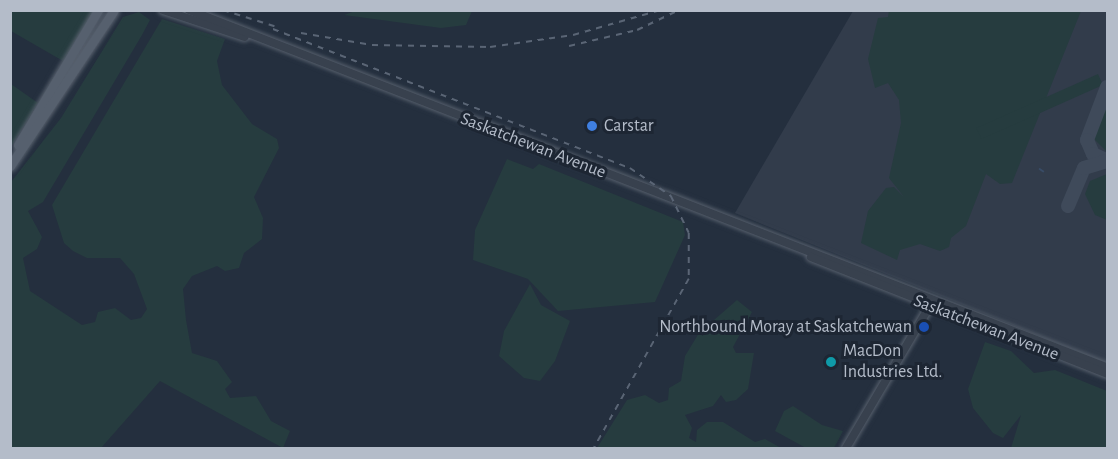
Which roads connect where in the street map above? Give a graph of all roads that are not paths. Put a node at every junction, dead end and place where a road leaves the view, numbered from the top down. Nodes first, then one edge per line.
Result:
1 (98, 10) edge
2 (114, 10) edge
3 (163, 10) edge
4 (189, 10) edge
5 (266, 42) junction
6 (10, 158) edge
7 (10, 166) edge
8 (931, 303) junction
9 (1107, 368) edge
10 (1107, 374) edge
11 (846, 448) edge

1 - 6 main road
2 - 7 main road
3 - 5 street, Saskatchewan Avenue
4 - 5 street, Saskatchewan Avenue
5 - 8 street, Saskatchewan Avenue
8 - 9 street, Saskatchewan Avenue
8 - 10 street, Saskatchewan Avenue
8 - 11 street

